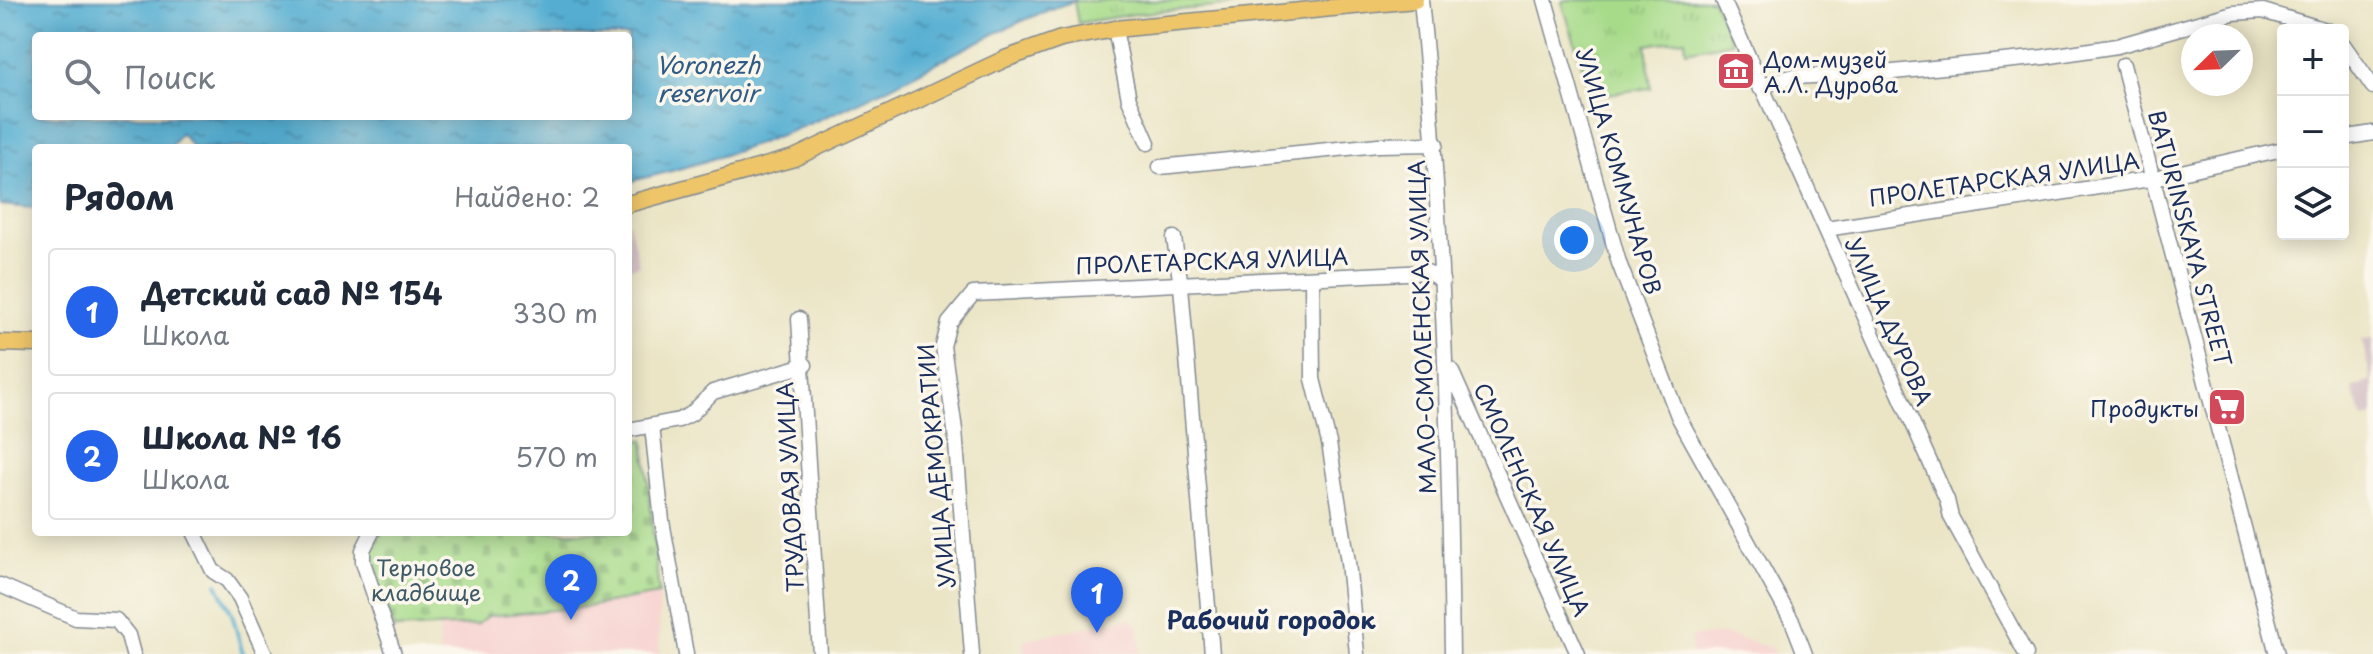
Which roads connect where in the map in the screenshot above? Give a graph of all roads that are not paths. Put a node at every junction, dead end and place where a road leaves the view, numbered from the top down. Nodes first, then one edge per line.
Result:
1 (1418, 0) edge
2 (1545, 0) edge
3 (1723, 0) edge
4 (2306, 24) edge
5 (1115, 29) junction
6 (2349, 51) edge
7 (2123, 65) dead end
8 (1759, 87) junction
9 (2373, 87) edge
10 (2373, 133) edge
11 (2349, 137) edge
12 (1148, 143) dead end
13 (1436, 144) junction
14 (2277, 150) edge
15 (1160, 167) dead end
16 (2150, 179) junction
17 (632, 203) edge
18 (1826, 229) junction
19 (1174, 238) dead end
20 (1312, 278) junction
21 (1442, 280) junction
22 (1181, 286) junction
23 (982, 291) joint
24 (799, 319) dead end
25 (0, 343) edge
26 (32, 344) edge
27 (1447, 362) junction
28 (805, 365) junction
29 (652, 426) junction
30 (632, 429) edge
31 (196, 536) edge
32 (370, 536) edge
33 (0, 585) edge
34 (133, 654) edge
35 (265, 654) edge
36 (394, 654) edge
37 (686, 654) edge
38 (820, 654) edge
39 (972, 654) edge
40 (1212, 654) edge
41 (1357, 654) edge
42 (1452, 654) edge
43 (1578, 654) edge
44 (1805, 654) edge
45 (2026, 654) edge
46 (2277, 654) edge

1 - 5 main road
1 - 13 street, МАЛО-СМОЛЕНСКАЯ УЛИЦА
2 - 44 street, УЛИЦА КОММУНАРОВ
3 - 8 street, УЛИЦА ДУРОВА
4 - 8 street
5 - 12 street
5 - 17 main road
6 - 9 street
7 - 16 street, BATURINSKAYA STREET
8 - 18 street, УЛИЦА ДУРОВА
10 - 11 street
13 - 15 street
13 - 21 street, МАЛО-СМОЛЕНСКАЯ УЛИЦА
14 - 16 street, ПРОЛЕТАРСКАЯ УЛИЦА
16 - 18 street, ПРОЛЕТАРСКАЯ УЛИЦА
16 - 46 street, BATURINSKAYA STREET
18 - 45 street, УЛИЦА ДУРОВА
19 - 22 street
20 - 21 street, ПРОЛЕТАРСКАЯ УЛИЦА
20 - 22 street, ПРОЛЕТАРСКАЯ УЛИЦА
20 - 41 street
21 - 27 street, МАЛО-СМОЛЕНСКАЯ УЛИЦА
22 - 23 street, ПРОЛЕТАРСКАЯ УЛИЦА
22 - 40 street
23 - 39 street, УЛИЦА ДЕМОКРАТИИ
24 - 28 street, ТРУДОВАЯ УЛИЦА
25 - 26 main road
27 - 42 street, МАЛО-СМОЛЕНСКАЯ УЛИЦА
27 - 43 street, СМОЛЕНСКАЯ УЛИЦА
28 - 29 street
28 - 38 street, ТРУДОВАЯ УЛИЦА
29 - 30 street
29 - 37 street
31 - 35 street
32 - 36 street
33 - 34 street

